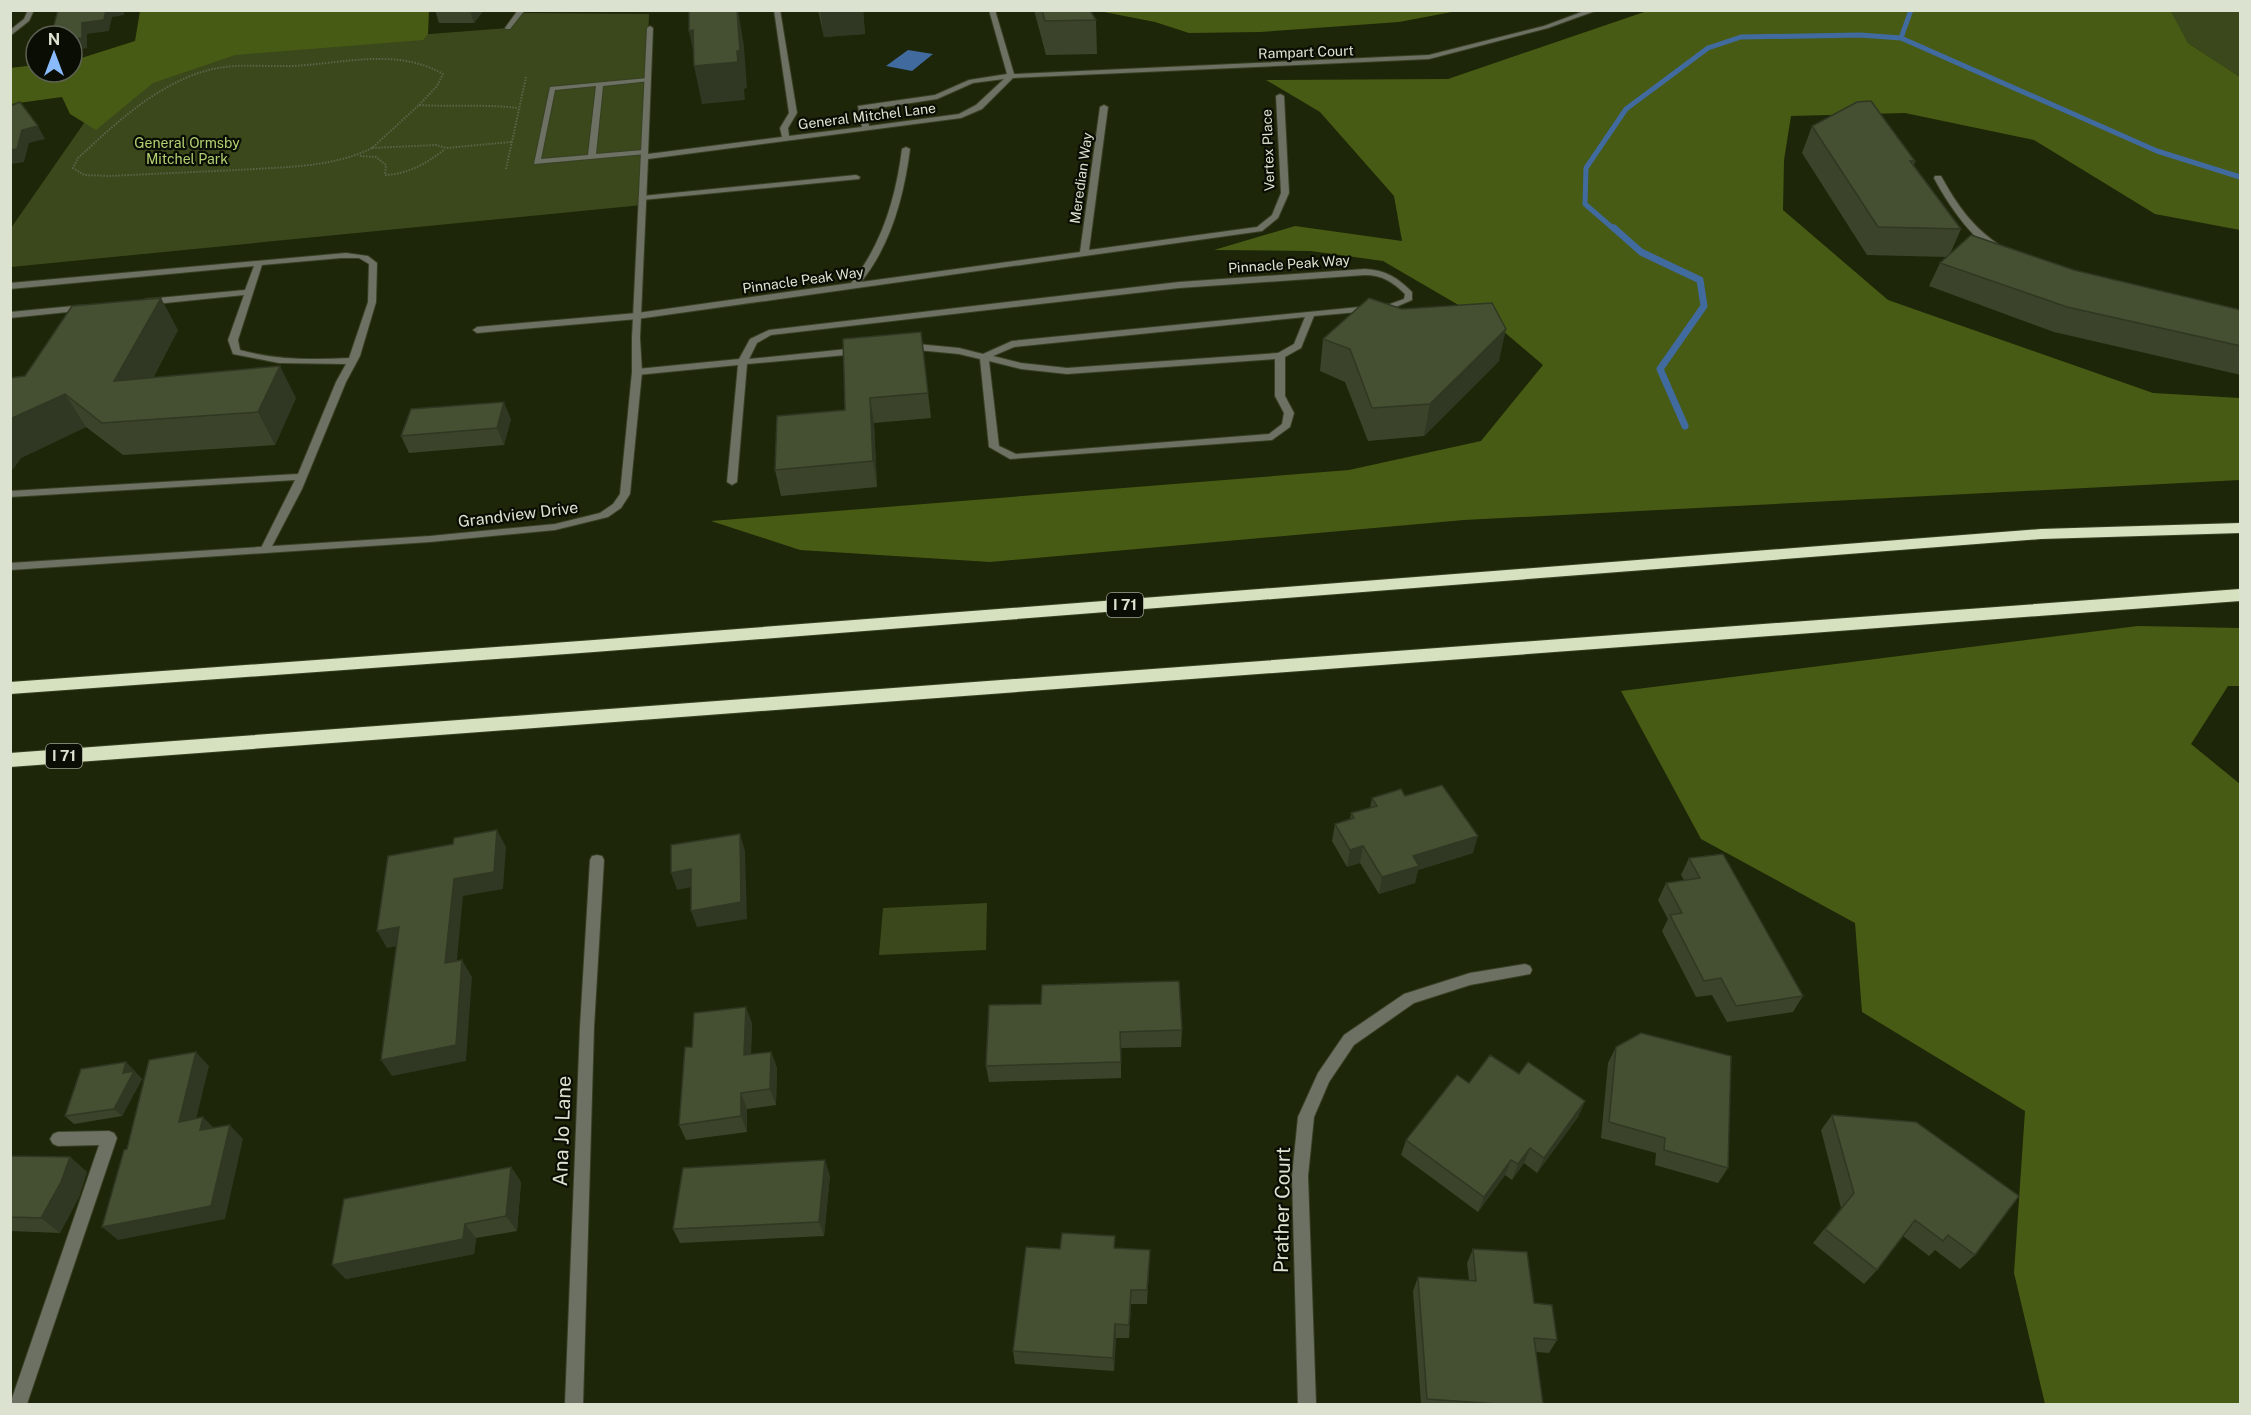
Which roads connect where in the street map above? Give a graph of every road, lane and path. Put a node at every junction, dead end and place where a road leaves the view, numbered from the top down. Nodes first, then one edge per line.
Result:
1 (31, 10) edge
2 (522, 10) edge
3 (777, 10) edge
4 (992, 10) edge
5 (1595, 10) edge
6 (508, 28) dead end
7 (650, 28) dead end
8 (10, 34) edge
9 (1011, 76) junction
10 (526, 77) dead end
11 (648, 80) junction
12 (600, 84) junction
13 (1280, 96) dead end
14 (419, 105) junction
15 (1104, 107) dead end
16 (518, 108) junction
17 (866, 127) junction
18 (786, 137) junction
19 (511, 142) junction
20 (372, 148) junction
21 (447, 148) junction
22 (906, 149) dead end
23 (644, 154) junction
24 (356, 156) junction
25 (592, 157) junction
26 (506, 169) dead end
27 (856, 177) dead end
28 (1938, 178) dead end
29 (642, 198) junction
30 (1259, 229) joint
31 (1084, 253) junction
32 (2007, 253) edge
33 (259, 263) junction
34 (10, 286) edge
35 (853, 287) junction
36 (249, 292) junction
37 (130, 304) edge
38 (94, 307) edge
39 (1311, 314) junction
40 (10, 315) edge
41 (637, 316) junction
42 (477, 330) dead end
43 (900, 347) edge
44 (864, 350) edge
45 (1280, 356) junction
46 (984, 357) junction
47 (352, 361) junction
48 (743, 361) junction
49 (637, 372) junction
50 (301, 477) junction
51 (732, 482) dead end
52 (10, 494) edge
53 (2241, 528) edge
54 (265, 550) junction
55 (10, 567) edge
56 (2241, 595) edge
57 (10, 688) edge
58 (118, 752) junction
59 (10, 760) edge
60 (10, 768) edge
61 (597, 860) dead end
62 (1525, 970) dead end
63 (58, 1138) dead end
64 (18, 1404) edge
65 (574, 1404) edge
66 (1307, 1404) edge

1 - 8 street
2 - 6 street
3 - 18 street
4 - 9 street
5 - 9 street, Rampart Court
7 - 11 street, Grandview Drive
9 - 17 street, General Mitchel Lane
9 - 17 street, Rampart Court
10 - 16 path
11 - 12 street
11 - 23 street, Grandview Drive
12 - 25 street
12 - 25 street, General Mitchel Lane
13 - 30 street, Vertex Place
14 - 16 path
14 - 20 path
14 - 24 path
15 - 31 street, Meredian Way
16 - 19 path
17 - 18 street, General Mitchel Lane
18 - 23 street, General Mitchel Lane
19 - 21 path
19 - 26 path
20 - 21 path
20 - 24 path
21 - 24 path
22 - 35 street
23 - 25 street, General Mitchel Lane
23 - 29 street, Grandview Drive
27 - 29 street
28 - 32 street
29 - 41 street, Grandview Drive
30 - 31 street, Pinnacle Peak Way
31 - 35 street, Pinnacle Peak Way
33 - 34 street
33 - 36 street
33 - 47 street
35 - 41 street, Pinnacle Peak Way
36 - 37 street
36 - 47 street
38 - 40 street
39 - 45 street
39 - 46 street, Pinnacle Peak Way
39 - 48 street, Pinnacle Peak Way
41 - 42 street, Pinnacle Peak Way
41 - 49 street, Grandview Drive
43 - 46 street
44 - 48 street
45 - 46 street
45 - 46 street
47 - 50 street
48 - 49 street
48 - 51 street
49 - 54 street, Grandview Drive
50 - 52 street
50 - 54 street
53 - 57 highway, I 71
54 - 55 street, Grandview Drive
56 - 58 highway, I 71
58 - 59 highway, I 71
58 - 60 highway
61 - 65 street, Ana Jo Lane
62 - 66 street, Prather Court
63 - 64 street

